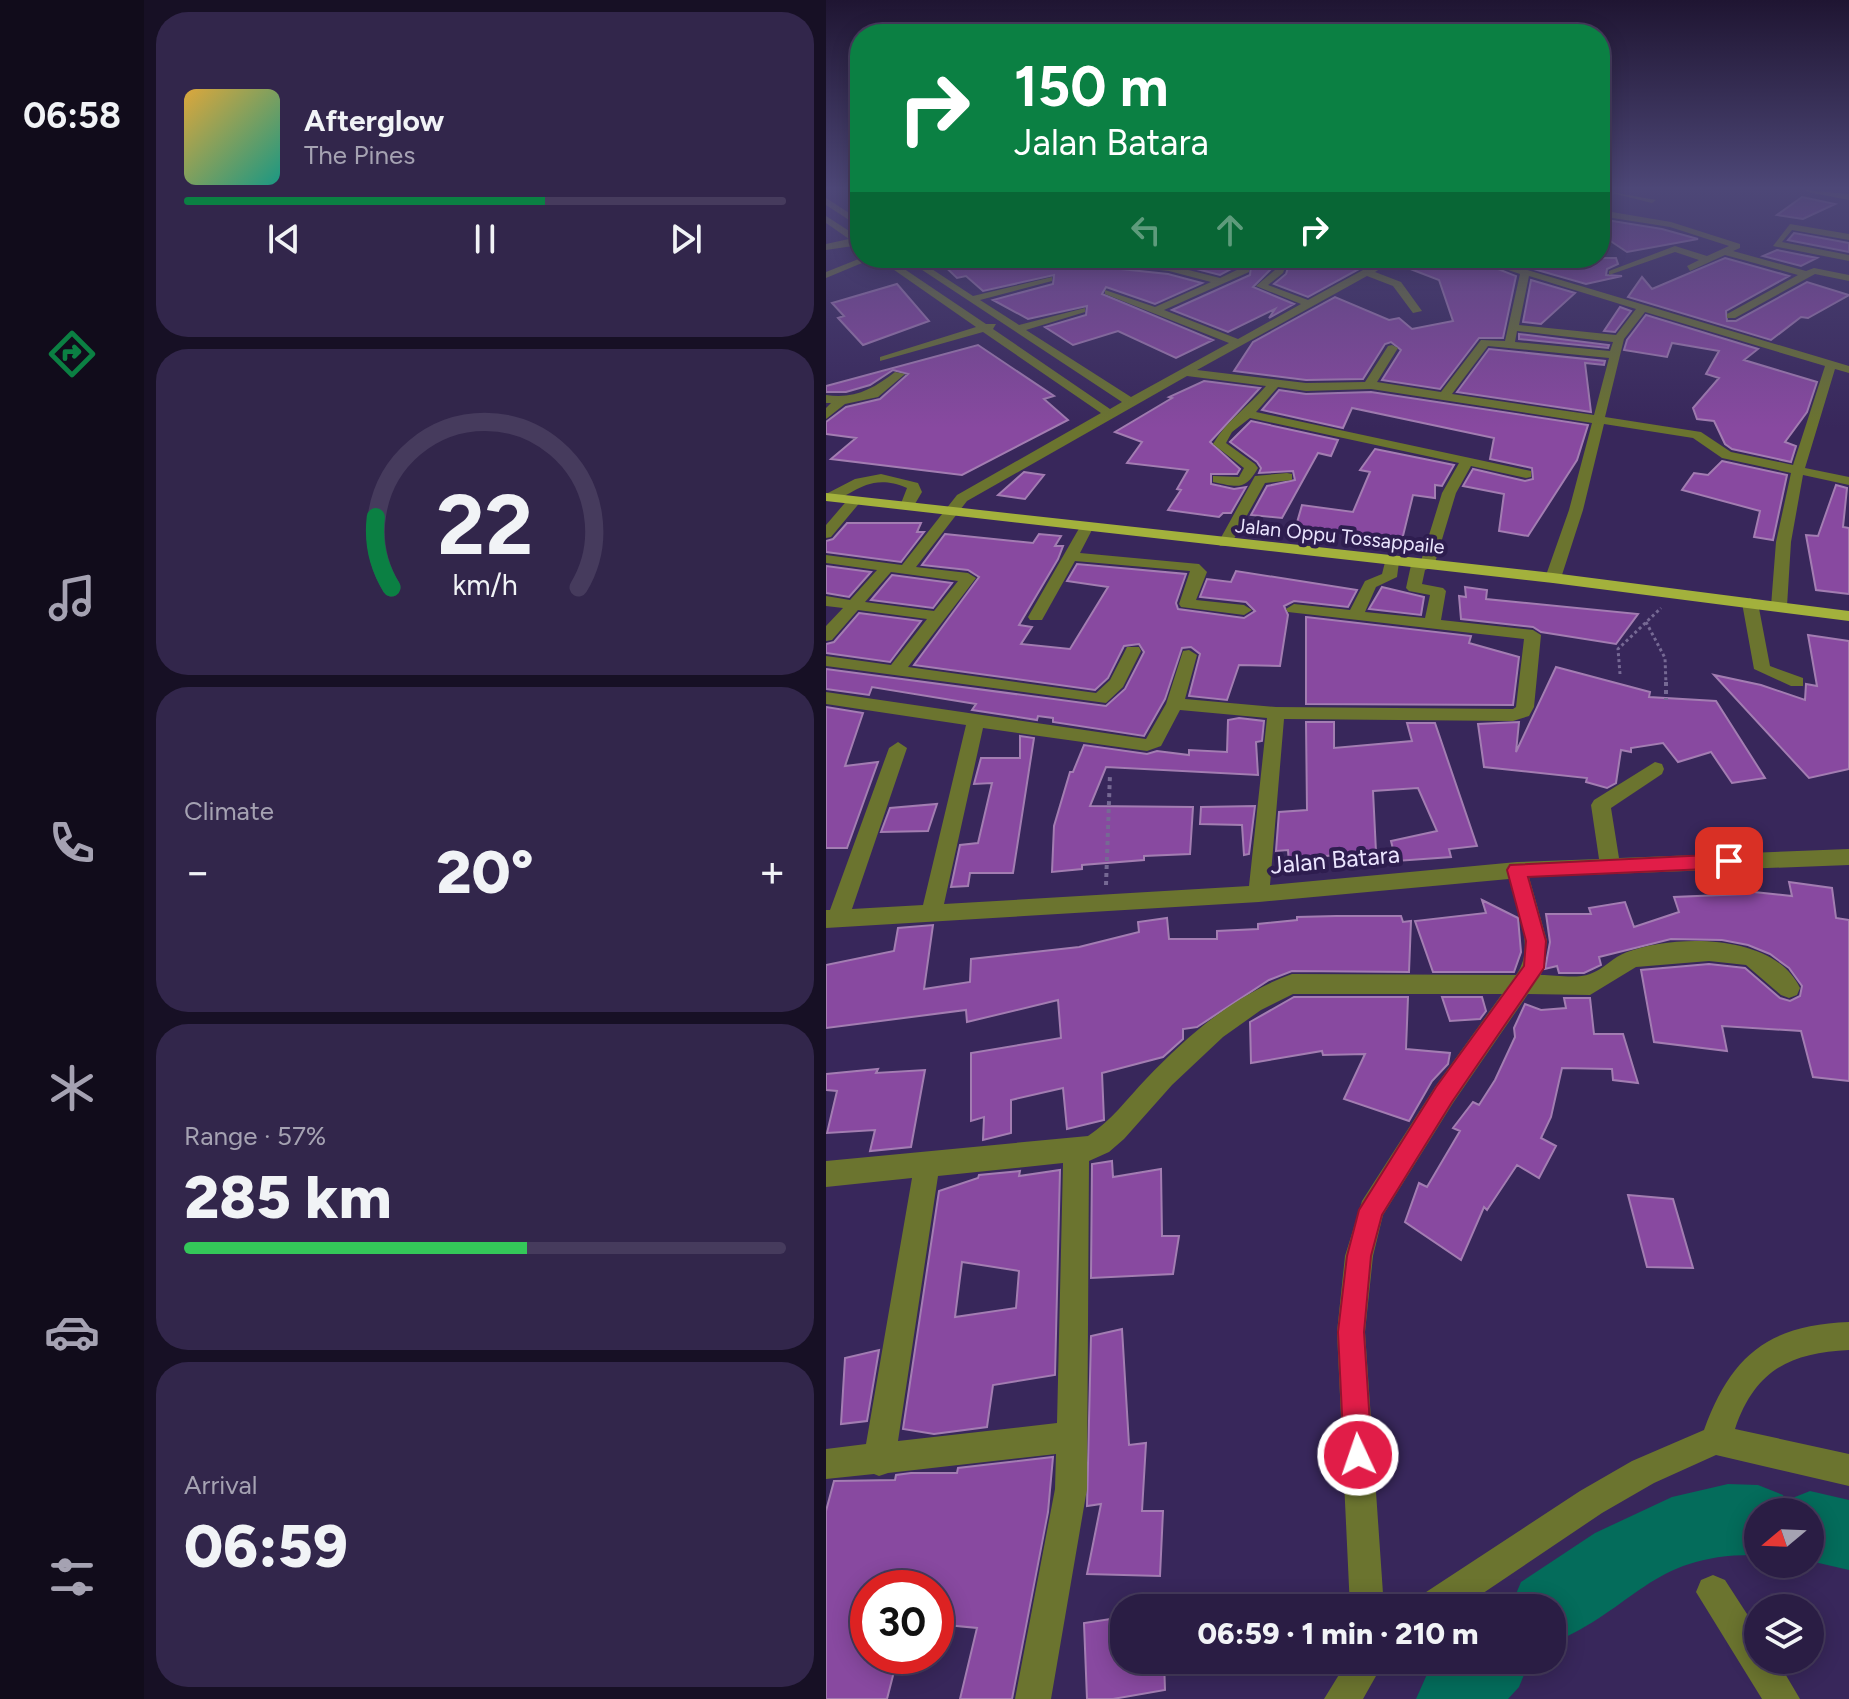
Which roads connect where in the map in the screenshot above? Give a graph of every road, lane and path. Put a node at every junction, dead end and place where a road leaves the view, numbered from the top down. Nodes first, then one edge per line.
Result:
1 (899, 269) edge
2 (930, 269) edge
3 (1174, 269) edge
4 (1245, 269) edge
5 (1280, 269) edge
6 (1372, 269) edge
7 (1516, 269) edge
8 (1622, 269) edge
9 (1789, 269) edge
10 (1367, 272) junction
11 (1525, 272) junction
12 (1612, 273) dead end
13 (1807, 274) junction
14 (1849, 278) edge
15 (1049, 279) dead end
16 (1219, 281) junction
17 (1109, 292) dead end
18 (972, 299) junction
19 (1310, 304) junction
20 (1642, 308) junction
21 (1081, 310) dead end
22 (1156, 310) junction
23 (1417, 311) dead end
24 (1731, 316) dead end
25 (1012, 326) junction
26 (985, 328) junction
27 (1515, 328) junction
28 (1619, 339) junction
29 (1239, 343) junction
30 (1509, 345) junction
31 (1392, 348) dead end
32 (1614, 355) junction
33 (884, 359) dead end
34 (1831, 364) junction
35 (1849, 370) edge
36 (1185, 372) junction
37 (899, 374) dead end
38 (1274, 384) junction
39 (1369, 385) junction
40 (1444, 397) junction
41 (826, 399) edge
42 (841, 401) junction
43 (1130, 402) junction
44 (1108, 413) junction
45 (1248, 414) junction
46 (826, 415) edge
47 (1596, 422) junction
48 (1467, 461) junction
49 (1795, 471) junction
50 (1526, 474) dead end
51 (1287, 477) dead end
52 (1218, 479) dead end
53 (1849, 481) edge
54 (828, 497) edge
55 (855, 500) junction
56 (907, 506) junction
57 (951, 511) junction
58 (1086, 528) junction
59 (826, 534) edge
60 (1225, 543) junction
61 (1068, 556) junction
62 (826, 559) edge
63 (1392, 562) junction
64 (1422, 566) junction
65 (887, 568) junction
66 (906, 570) junction
67 (1553, 578) junction
68 (1675, 596) junction
69 (826, 601) edge
70 (1750, 603) junction
71 (855, 605) junction
72 (1779, 606) junction
73 (1294, 609) dead end
74 (1244, 610) dead end
75 (938, 616) junction
76 (1355, 616) junction
77 (1849, 616) edge
78 (1036, 617) dead end
79 (1646, 622) junction
80 (1432, 624) junction
81 (826, 636) edge
82 (1133, 651) dead end
83 (1189, 655) dead end
84 (826, 661) edge
85 (897, 669) junction
86 (1620, 674) dead end
87 (1797, 682) dead end
88 (826, 698) edge
89 (1666, 700) dead end
90 (1175, 704) junction
91 (1276, 713) junction
92 (976, 721) junction
93 (898, 748) dead end
94 (1655, 769) dead end
95 (1110, 774) dead end
96 (1849, 857) edge
97 (1610, 865) junction
98 (1517, 870) junction
99 (1259, 894) junction
100 (1106, 903) junction
101 (932, 912) junction
102 (832, 919) edge
103 (1521, 985) junction
104 (1789, 988) dead end
105 (1076, 1152) junction
106 (927, 1166) junction
107 (826, 1174) edge
108 (1849, 1336) edge
109 (1071, 1437) junction
110 (1716, 1440) junction
111 (879, 1461) junction
112 (826, 1464) edge
113 (1849, 1470) edge
114 (1713, 1592) dead end
115 (1366, 1594) edge
116 (1453, 1594) edge
117 (1359, 1674) edge
118 (1774, 1696) edge
119 (1033, 1699) edge
120 (1342, 1699) edge

1 - 26 street
2 - 18 street
3 - 16 street
4 - 16 street
5 - 19 street
6 - 10 street
7 - 11 street
8 - 12 street
9 - 13 street
10 - 19 street
10 - 23 street
11 - 20 street
11 - 27 street
13 - 14 street
13 - 24 street
15 - 18 street
16 - 22 street
17 - 22 street
18 - 25 street
19 - 29 street
20 - 28 street
20 - 34 street
21 - 25 street
22 - 29 street
25 - 26 street
25 - 43 street
26 - 33 street
26 - 44 street
27 - 28 street
27 - 30 street
28 - 32 street
29 - 36 street
30 - 32 street
30 - 40 street
31 - 39 street
32 - 47 street
34 - 35 street
34 - 49 street
36 - 38 street
36 - 43 street
37 - 42 street
38 - 39 street
38 - 45 street
39 - 40 street
40 - 47 street
41 - 42 street
42 - 46 street
43 - 44 street
44 - 57 street
45 - 48 street
45 - 52 street
47 - 49 street
47 - 67 street
48 - 50 street
48 - 64 street
49 - 53 street
49 - 72 street
51 - 60 street
54 - 55 main road, Jalan Oppu Tossappaile
54 - 56 street
55 - 56 main road, Jalan Oppu Tossappaile
55 - 59 street
56 - 57 main road, Jalan Oppu Tossappaile
57 - 58 main road, Jalan Oppu Tossappaile
57 - 66 street
58 - 60 main road, Jalan Oppu Tossappaile
58 - 61 street
60 - 63 main road, Jalan Oppu Tossappaile
61 - 74 street
61 - 78 street
62 - 65 street
63 - 64 main road, Jalan Oppu Tossappaile
63 - 76 street
64 - 67 main road, Jalan Oppu Tossappaile
64 - 80 street
65 - 66 street
65 - 71 street
66 - 75 street
67 - 68 main road, Jalan Oppu Tossappaile
68 - 70 main road, Jalan Oppu Tossappaile
68 - 79 path
69 - 71 street
70 - 72 main road, Jalan Oppu Tossappaile
70 - 87 street
71 - 75 street
71 - 81 street
72 - 77 main road, Jalan Oppu Tossappaile
73 - 76 street
75 - 85 street
76 - 80 street
79 - 86 path
79 - 89 path
80 - 91 street
82 - 85 street
83 - 90 street
84 - 85 street
88 - 92 street
90 - 91 street
90 - 92 street
91 - 99 street
92 - 101 street
93 - 102 street
94 - 97 street
95 - 100 path
96 - 97 street, Jalan Batara
97 - 98 street, Jalan Batara
98 - 99 street, Jalan Batara
98 - 103 street
99 - 100 street, Jalan Batara
100 - 101 street, Jalan Batara
101 - 102 street, Jalan Batara
103 - 104 street
103 - 105 street
103 - 115 street
105 - 106 street
105 - 109 street
106 - 107 street
106 - 111 street
108 - 110 street
109 - 111 street
109 - 119 street
110 - 113 street
110 - 116 street
111 - 112 street
114 - 118 street
117 - 120 street

